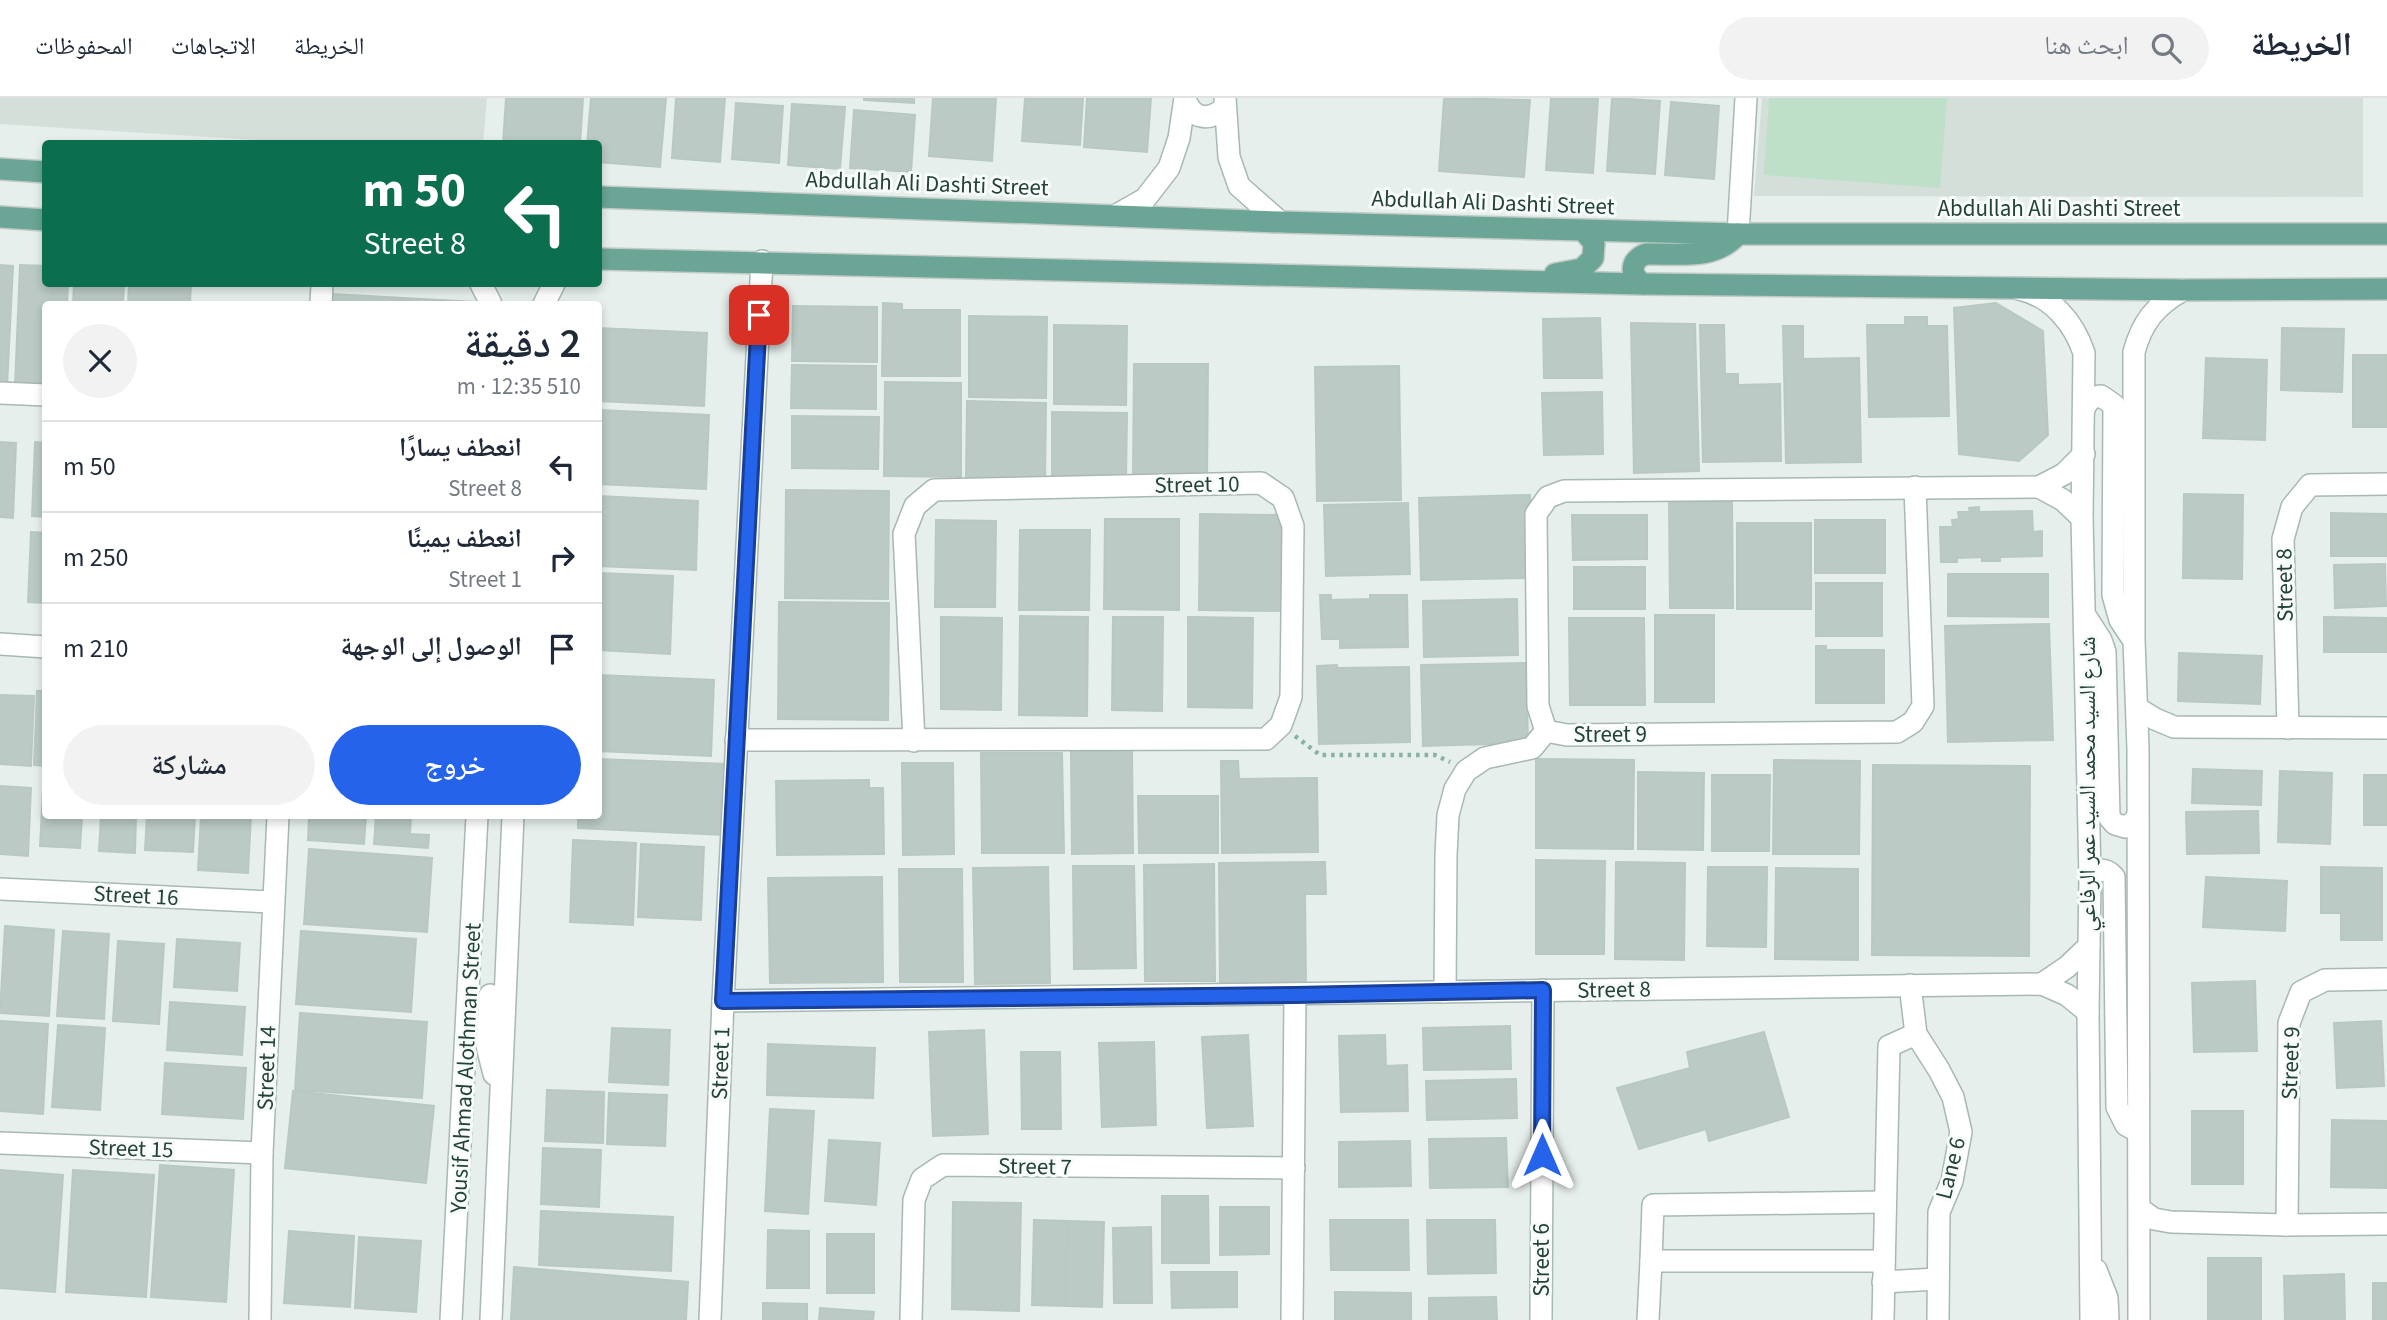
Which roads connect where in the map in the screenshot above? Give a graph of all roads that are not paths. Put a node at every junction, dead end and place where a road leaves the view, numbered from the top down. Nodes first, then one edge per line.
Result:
1 (1185, 98) edge
2 (1746, 98) edge
3 (1224, 103) edge
4 (0, 169) edge
5 (42, 172) edge
6 (602, 197) edge
7 (1115, 216) junction
8 (0, 217) edge
9 (42, 220) edge
10 (1280, 222) junction
11 (1584, 231) junction
12 (1738, 234) junction
13 (2387, 234) edge
14 (602, 258) edge
15 (762, 261) junction
16 (1511, 281) junction
17 (1643, 285) junction
18 (2010, 288) junction
19 (2385, 288) edge
20 (2183, 290) junction
21 (0, 393) edge
22 (42, 395) edge
23 (2084, 409) junction
24 (2084, 454) junction
25 (2387, 484) edge
26 (2039, 486) junction
27 (1914, 487) junction
28 (2082, 518) junction
29 (2086, 617) junction
30 (2134, 640) junction
31 (0, 644) edge
32 (42, 647) edge
33 (2137, 708) junction
34 (2174, 727) junction
35 (2288, 728) junction
36 (2387, 728) edge
37 (1546, 732) junction
38 (736, 740) junction
39 (914, 741) junction
40 (2138, 749) junction
41 (2137, 817) junction
42 (278, 819) edge
43 (498, 819) edge
44 (513, 819) edge
45 (477, 823) edge
46 (2090, 877) junction
47 (0, 889) edge
48 (272, 902) junction
49 (2088, 946) junction
50 (2387, 979) edge
51 (2042, 984) junction
52 (1910, 985) junction
53 (1543, 990) junction
54 (1445, 992) junction
55 (1295, 995) junction
56 (723, 1001) junction
57 (2088, 1012) junction
58 (1916, 1034) junction
59 (501, 1085) junction
60 (2137, 1131) junction
61 (0, 1143) edge
62 (262, 1153) junction
63 (1294, 1168) junction
64 (1885, 1202) junction
65 (2140, 1209) junction
66 (2171, 1222) junction
67 (2387, 1224) edge
68 (2287, 1225) junction
69 (2140, 1251) junction
70 (2091, 1258) junction
71 (1651, 1261) junction
72 (1883, 1271) junction
73 (1937, 1279) junction
74 (452, 1310) edge
75 (260, 1320) edge
76 (436, 1320) edge
77 (491, 1320) edge
78 (709, 1320) edge
79 (911, 1320) edge
80 (1292, 1320) edge
81 (1541, 1320) edge
82 (1648, 1320) edge
83 (1883, 1320) edge
84 (1938, 1320) edge
85 (2091, 1320) edge
86 (2108, 1320) edge
87 (2139, 1320) edge

1 - 3 street
1 - 7 street
2 - 12 street
3 - 10 street
4 - 5 main road
6 - 7 main road, Abdullah Ali Dashti Street
7 - 10 main road, Abdullah Ali Dashti Street
8 - 9 main road
10 - 11 main road, Abdullah Ali Dashti Street
11 - 12 main road, Abdullah Ali Dashti Street
11 - 16 main road
12 - 13 main road, Abdullah Ali Dashti Street
12 - 17 main road
14 - 15 main road
15 - 16 main road
15 - 38 street, Street 1
16 - 17 main road
17 - 18 main road
18 - 20 main road
18 - 23 street, شارع السيد محمد السيد عمر الرفاعي
19 - 20 main road
20 - 30 street, شارع السيد محمد السيد عمر الرفاعي
21 - 22 street
23 - 24 street, شارع السيد محمد السيد عمر الرفاعي
23 - 30 street
24 - 26 street, Street 9
24 - 28 street, شارع السيد محمد السيد عمر الرفاعي
25 - 35 street, Street 8
26 - 27 street, Street 9
26 - 28 street
27 - 37 street, Street 9
27 - 37 street, Street 9
28 - 29 street, شارع السيد محمد السيد عمر الرفاعي
29 - 41 street
29 - 46 street, شارع السيد محمد السيد عمر الرفاعي
30 - 33 street, شارع السيد محمد السيد عمر الرفاعي
31 - 32 street
33 - 34 street
33 - 40 street, شارع السيد محمد السيد عمر الرفاعي
34 - 35 street
34 - 40 street
35 - 36 street
37 - 54 street
38 - 39 street
38 - 56 street, Street 1
39 - 39 street, Street 10
40 - 41 street, شارع السيد محمد السيد عمر الرفاعي
41 - 60 street, شارع السيد محمد السيد عمر الرفاعي
42 - 48 street, Street 14
43 - 59 street
44 - 59 street, Yousif Ahmad Alothman Street
45 - 74 street, Yousif Ahmad Alothman Street
46 - 49 street, شارع السيد محمد السيد عمر الرفاعي
46 - 60 street
47 - 48 street, Street 16
48 - 62 street, Street 14
49 - 51 street
49 - 57 street, شارع السيد محمد السيد عمر الرفاعي
50 - 68 street, Street 9
51 - 52 street, Street 8
51 - 57 street, Street 8
52 - 53 street, Street 8
52 - 58 street, Lane 6
53 - 54 street, Street 8
53 - 81 street, Street 6
54 - 55 street, Street 8
55 - 56 street, Street 8
55 - 63 street
56 - 78 street, Street 1
57 - 70 street, شارع السيد محمد السيد عمر الرفاعي
58 - 64 street
58 - 73 street, Lane 6
59 - 77 street, Yousif Ahmad Alothman Street
60 - 65 street, شارع السيد محمد السيد عمر الرفاعي
61 - 62 street, Street 15
62 - 75 street, Street 14
63 - 79 street, Street 7
63 - 80 street
64 - 71 street
64 - 72 street
65 - 66 street
65 - 69 street, شارع السيد محمد السيد عمر الرفاعي
66 - 68 street
66 - 69 street
67 - 68 street
69 - 87 street, شارع السيد محمد السيد عمر الرفاعي
70 - 85 street, شارع السيد محمد السيد عمر الرفاعي
70 - 86 street
71 - 72 street
71 - 82 street
72 - 73 street
72 - 83 street
73 - 84 street, Lane 6
74 - 76 street

